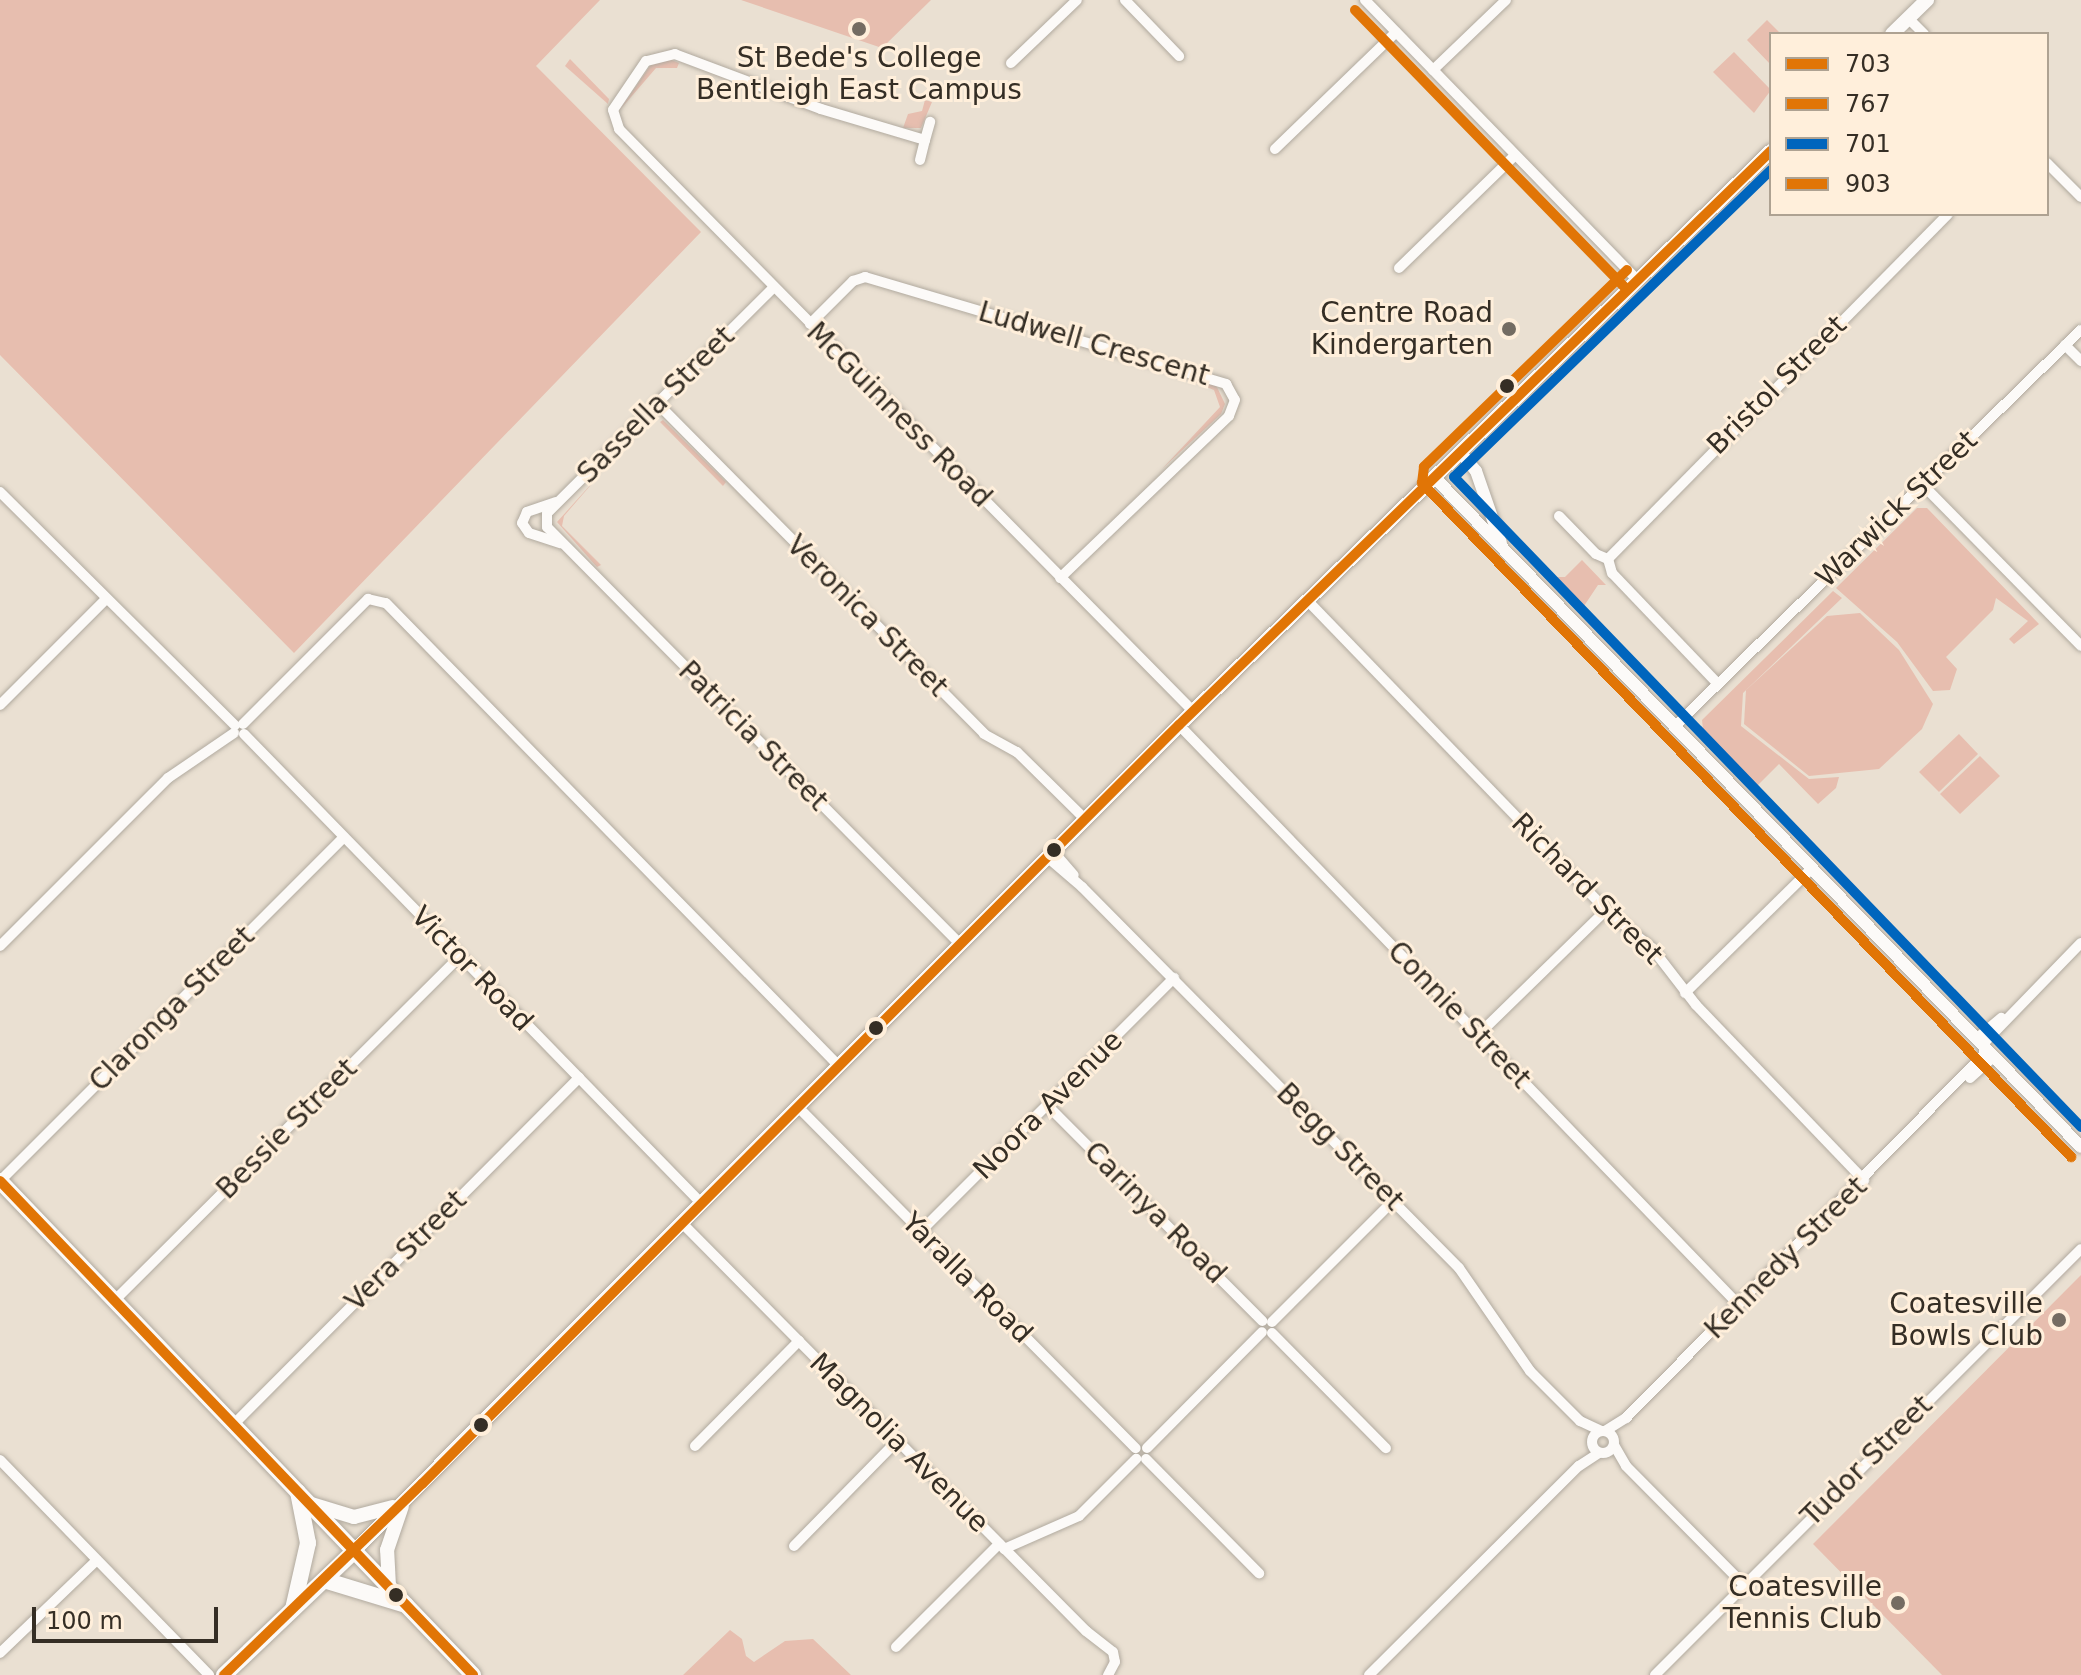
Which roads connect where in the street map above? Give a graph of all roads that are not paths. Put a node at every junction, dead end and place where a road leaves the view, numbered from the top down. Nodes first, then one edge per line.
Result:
1 (1077, 0) edge
2 (1125, 0) edge
3 (1365, 0) edge
4 (1506, 0) edge
5 (1927, 0) edge
6 (1908, 18) junction
7 (1396, 32) junction
8 (1894, 32) edge
9 (1922, 32) edge
10 (1179, 56) dead end
11 (1011, 63) dead end
12 (1433, 70) junction
13 (930, 122) dead end
14 (925, 140) junction
15 (1275, 149) dead end
16 (1769, 153) edge
17 (1515, 155) junction
18 (920, 160) dead end
19 (2049, 165) edge
20 (2081, 197) edge
21 (1946, 216) edge
22 (1399, 268) dead end
23 (1637, 280) junction
24 (774, 287) junction
25 (810, 324) junction
26 (2081, 330) edge
27 (2065, 345) junction
28 (2081, 361) edge
29 (658, 404) junction
30 (1460, 452) junction
31 (1434, 477) junction
32 (1922, 484) junction
33 (0, 492) edge
34 (558, 501) junction
35 (1559, 516) dead end
36 (547, 527) joint
37 (563, 544) junction
38 (1502, 548) junction
39 (1608, 559) junction
40 (1060, 578) junction
41 (105, 600) junction
42 (1307, 600) junction
43 (2081, 646) edge
44 (1716, 686) junction
45 (0, 705) edge
46 (1193, 711) junction
47 (1179, 725) junction
48 (1675, 726) junction
49 (239, 729) junction
50 (1084, 818) junction
51 (344, 837) junction
52 (1049, 853) junction
53 (1811, 869) junction
54 (1606, 910) junction
55 (2081, 943) edge
56 (960, 944) junction
57 (0, 946) edge
58 (459, 957) junction
59 (1174, 978) junction
60 (1685, 993) junction
61 (1478, 1035) junction
62 (1985, 1048) junction
63 (839, 1066) junction
64 (579, 1078) junction
65 (1047, 1105) junction
66 (798, 1107) junction
67 (2081, 1147) edge
68 (1864, 1180) junction
69 (0, 1181) edge
70 (1393, 1201) junction
71 (702, 1204) junction
72 (682, 1223) junction
73 (921, 1231) junction
74 (2081, 1249) edge
75 (115, 1300) junction
76 (1739, 1305) junction
77 (1267, 1327) junction
78 (799, 1341) junction
79 (1626, 1418) junction
80 (1580, 1421) junction
81 (234, 1424) junction
82 (1603, 1431) junction
83 (896, 1442) junction
84 (1592, 1442) junction
85 (695, 1446) dead end
86 (1386, 1448) dead end
87 (1608, 1448) junction
88 (1141, 1454) junction
89 (0, 1460) edge
90 (1579, 1466) junction
91 (303, 1498) junction
92 (404, 1502) junction
93 (794, 1546) dead end
94 (1002, 1547) junction
95 (354, 1551) junction
96 (97, 1560) junction
97 (1259, 1573) dead end
98 (324, 1580) junction
99 (1744, 1585) junction
100 (389, 1586) junction
101 (406, 1605) junction
102 (292, 1610) junction
103 (896, 1647) dead end
104 (0, 1653) edge
105 (209, 1675) edge
106 (224, 1675) edge
107 (473, 1675) edge
108 (1108, 1675) edge
109 (1369, 1675) edge
110 (1655, 1675) edge

1 - 11 street
2 - 10 street
3 - 7 street
4 - 12 street
5 - 6 main road
6 - 8 main road
6 - 9 street
7 - 12 street
7 - 15 street
12 - 17 street
13 - 14 street
14 - 18 street
14 - 24 street, McGuinness Road
16 - 23 main road
17 - 22 street
17 - 23 street
19 - 20 street
21 - 39 street, Bristol Street
23 - 30 main road
24 - 25 street, McGuinness Road
24 - 29 street, Sassella Street
25 - 40 street, McGuinness Road
25 - 40 street, Ludwell Crescent
26 - 27 street, Warwick Street
27 - 28 street
27 - 32 street, Warwick Street
29 - 34 street, Sassella Street
29 - 50 street, Veronica Street
30 - 31 main road
30 - 38 street
31 - 38 street
31 - 42 main road
32 - 43 street
32 - 44 street, Warwick Street
33 - 41 street, Victor Road
34 - 36 street, Sassella Street
34 - 37 street
35 - 39 street
36 - 37 street, Patricia Street
37 - 56 street, Patricia Street
38 - 48 street
39 - 44 street
40 - 46 street, McGuinness Road
41 - 45 street
41 - 49 street, Victor Road
42 - 46 main road
42 - 54 street, Richard Street
44 - 48 street, Warwick Street
46 - 47 main road
47 - 50 main road
47 - 61 street, Connie Street
48 - 53 street
49 - 51 street, Victor Road
49 - 57 street
49 - 63 street
50 - 52 main road
51 - 58 street, Victor Road
51 - 69 street, Claronga Street
52 - 56 main road
52 - 59 street, Begg Street
53 - 60 street
53 - 62 street
54 - 60 street, Richard Street
54 - 61 street
55 - 62 street, Kennedy Street
56 - 63 main road
58 - 64 street, Victor Road
58 - 75 street, Bessie Street
59 - 65 street, Noora Avenue
59 - 70 street, Begg Street
60 - 68 street, Richard Street
61 - 76 street, Connie Street
62 - 67 street
62 - 68 street, Kennedy Street
63 - 66 main road
64 - 71 street, Victor Road
64 - 81 street, Vera Street
65 - 73 street, Noora Avenue
65 - 77 street, Carinya Road
66 - 71 main road
66 - 73 street, Yaralla Road
68 - 76 street, Kennedy Street
69 - 75 main road
70 - 77 street
70 - 80 street, Begg Street
71 - 72 main road
72 - 78 street, Magnolia Avenue
72 - 92 main road
73 - 88 street, Yaralla Road
74 - 99 street, Tudor Street
75 - 81 main road
76 - 79 street, Kennedy Street
77 - 86 street, Carinya Road
77 - 88 street
78 - 83 street, Magnolia Avenue
78 - 85 street
79 - 82 street, Kennedy Street
79 - 87 street, Kennedy Street
80 - 82 street, Begg Street
80 - 84 street, Begg Street
81 - 91 main road
82 - 84 street, Kennedy Street
82 - 87 street
83 - 93 street
83 - 94 street, Magnolia Avenue
84 - 87 street, Begg Street
84 - 90 street, Kennedy Street
87 - 90 street, Kennedy Street
87 - 99 street
88 - 94 street
88 - 97 street, Yaralla Road
89 - 96 street
90 - 109 street, Kennedy Street
91 - 92 main road
91 - 95 main road
91 - 102 main road
92 - 95 main road
92 - 100 main road
94 - 103 street
94 - 108 street, Magnolia Avenue
95 - 98 main road
95 - 100 main road
96 - 104 street
96 - 105 street
98 - 101 main road
98 - 102 main road
99 - 110 street, Tudor Street
100 - 101 main road
101 - 107 main road
102 - 106 main road

